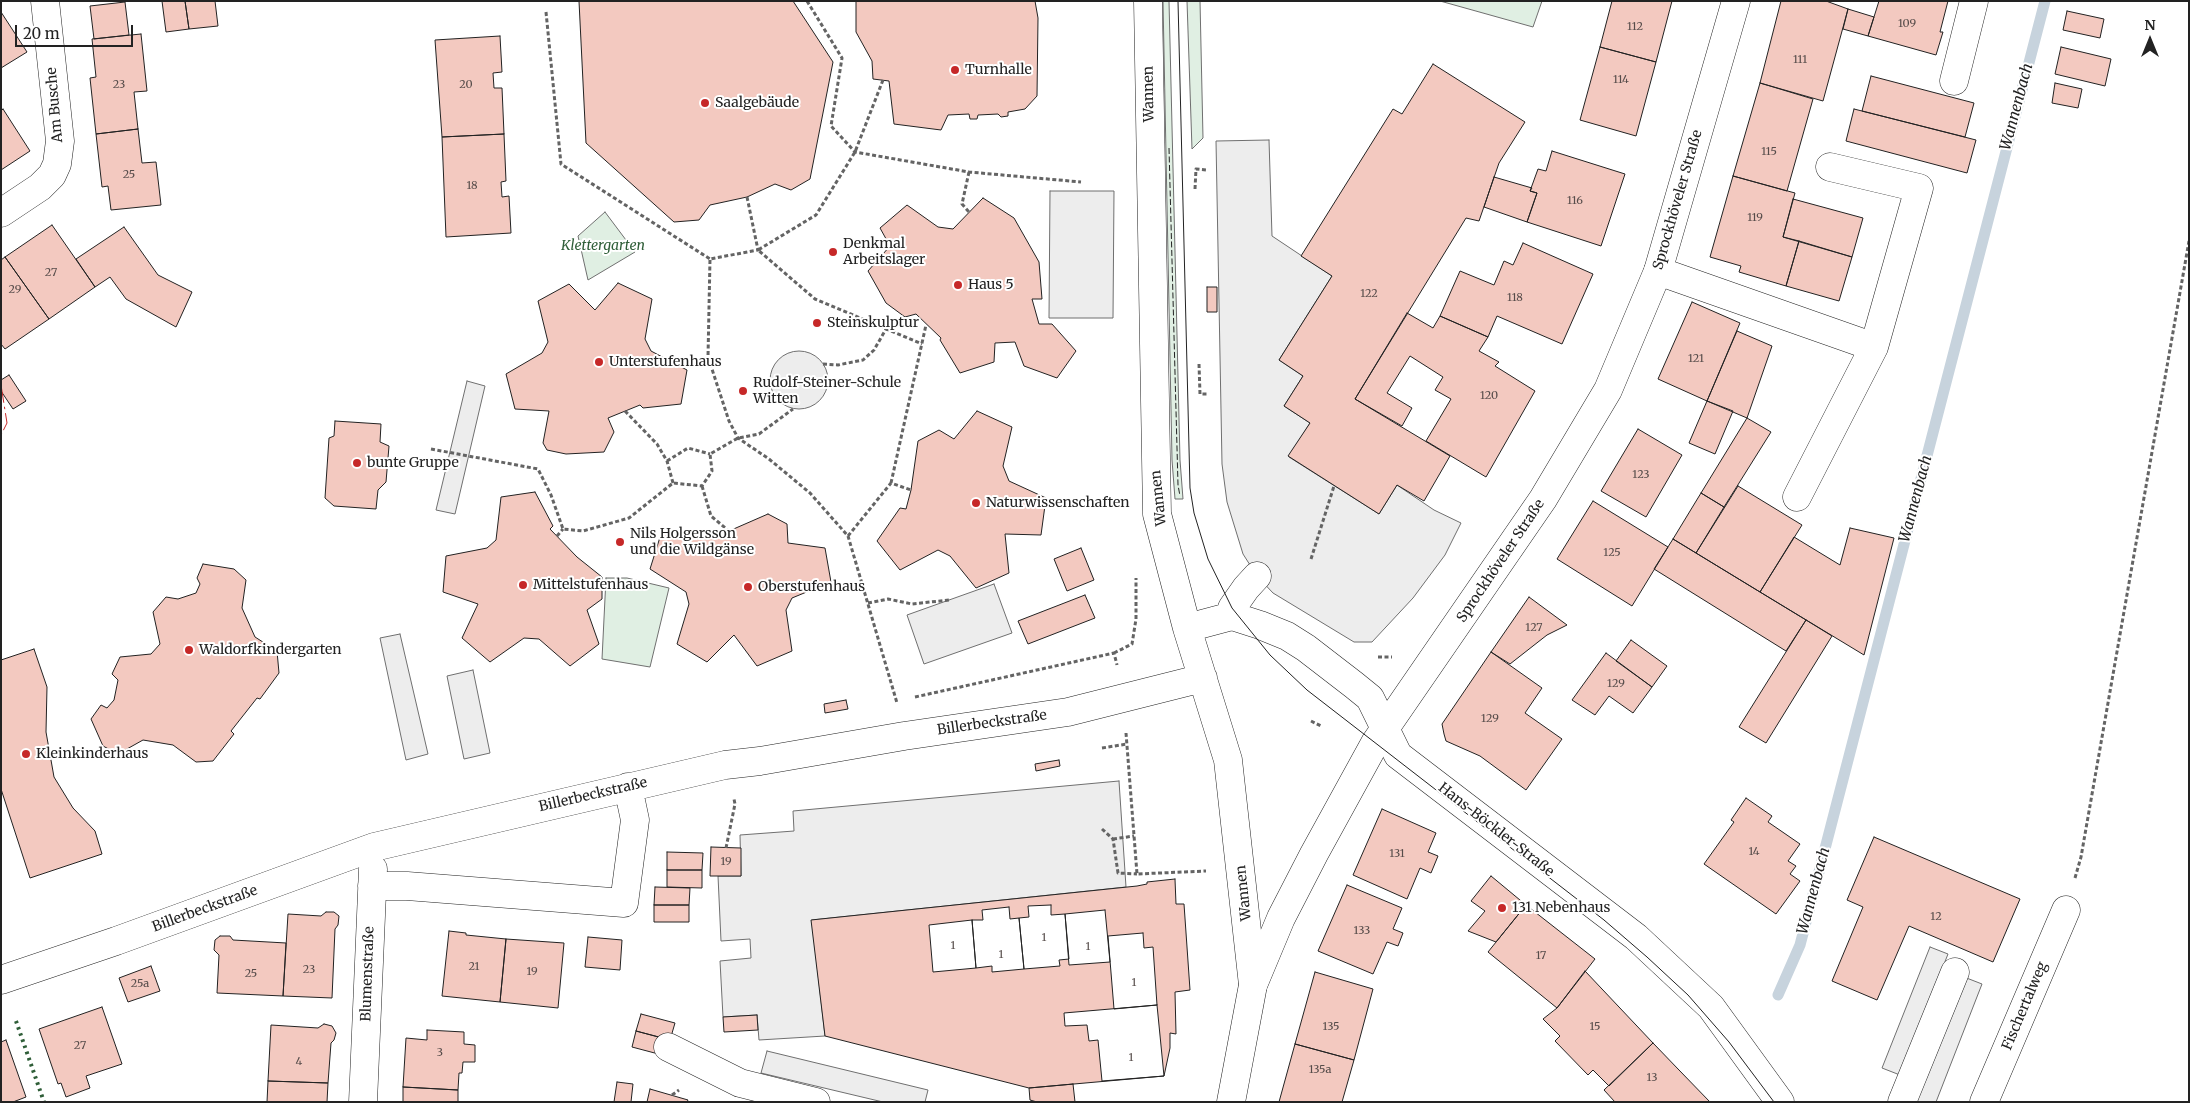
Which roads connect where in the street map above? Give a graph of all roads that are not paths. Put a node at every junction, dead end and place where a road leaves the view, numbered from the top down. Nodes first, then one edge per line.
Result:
1 (45, 1) edge
2 (1148, 1) edge
3 (1736, 1) edge
4 (1974, 1) edge
5 (1954, 81) dead end
6 (1830, 167) dead end
7 (1, 213) edge
8 (1658, 271) junction
9 (1874, 348) junction
10 (1797, 497) dead end
11 (1257, 576) dead end
12 (1232, 616) junction
13 (1187, 628) junction
14 (1203, 678) junction
15 (1385, 730) junction
16 (628, 787) junction
17 (374, 847) junction
18 (372, 886) junction
19 (2066, 910) road end
20 (1955, 972) dead end
21 (1, 980) edge
22 (1253, 985) junction
23 (671, 1039) dead end
24 (363, 1102) edge
25 (816, 1102) edge
26 (1231, 1102) edge
27 (1780, 1102) edge
28 (1902, 1102) edge
29 (1984, 1102) edge

1 - 7 street, Am Busche
2 - 13 street, Wannen
3 - 8 street, Sprockhöveler Straße
4 - 5 street
6 - 9 street
8 - 9 street
8 - 15 street, Sprockhöveler Straße
9 - 10 street
11 - 12 street
12 - 13 street
12 - 15 street, Hans-Böckler-Straße
13 - 14 street, Wannen
14 - 16 street, Billerbeckstraße
14 - 22 street, Wannen
15 - 22 street, Sprockhöveler Straße
15 - 27 street, Hans-Böckler-Straße
16 - 17 street, Billerbeckstraße
16 - 18 street
17 - 18 street, Blumenstraße
17 - 21 street, Billerbeckstraße
18 - 24 street, Blumenstraße
19 - 29 street, Fischertalweg
20 - 28 street
22 - 26 street, Sprockhöveler Straße
23 - 25 street

